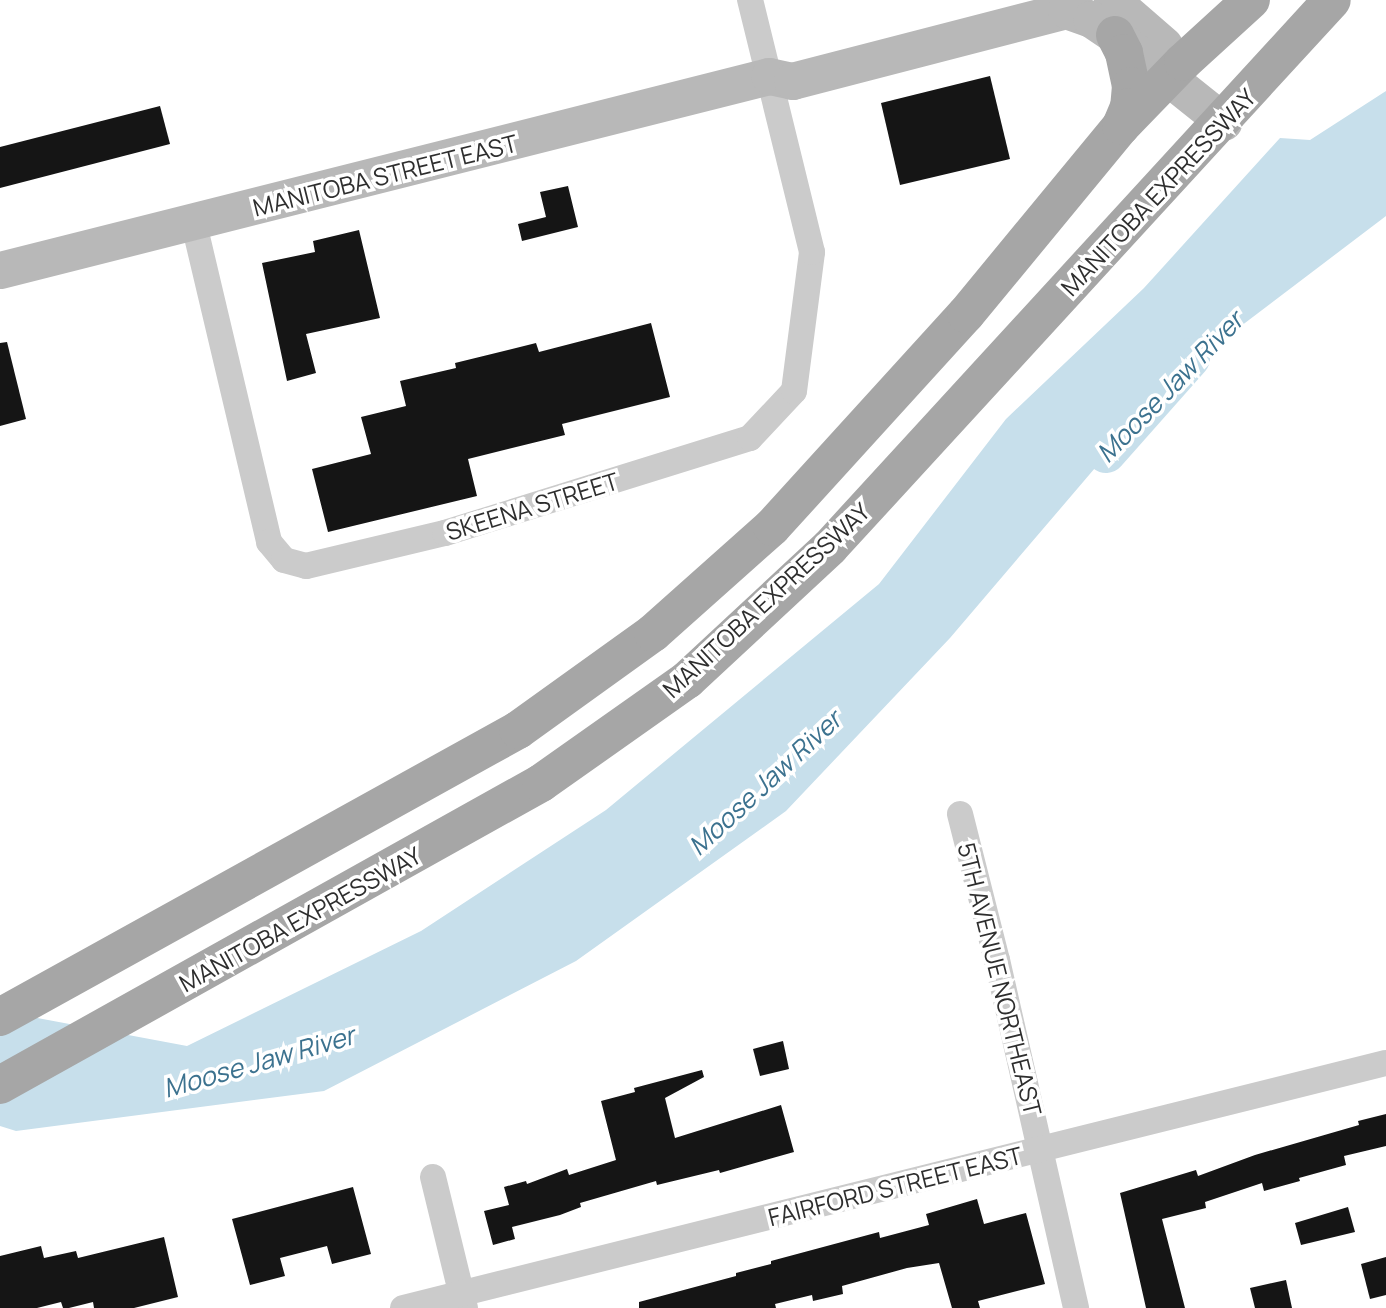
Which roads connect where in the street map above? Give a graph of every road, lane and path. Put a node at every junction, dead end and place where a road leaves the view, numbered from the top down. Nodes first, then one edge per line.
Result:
1 (750, 0) edge
2 (1011, 0) edge
3 (1251, 0) edge
4 (1332, 0) edge
5 (1114, 17) edge
6 (768, 70) junction
7 (1175, 70) junction
8 (1224, 122) junction
9 (1121, 126) junction
10 (194, 223) junction
11 (0, 270) edge
12 (960, 814) dead end
13 (0, 1017) edge
14 (1386, 1063) edge
15 (0, 1085) edge
16 (1041, 1150) junction
17 (433, 1178) dead end
18 (463, 1301) edge
19 (403, 1308) edge
20 (1076, 1308) edge

1 - 6 street
2 - 6 street, MANITOBA STREET EAST
3 - 7 main road, MANITOBA EXPRESSWAY
4 - 8 main road, MANITOBA EXPRESSWAY
5 - 6 street, MANITOBA STREET EAST
5 - 7 street, MANITOBA STREET EAST
5 - 9 main road
6 - 10 street, MANITOBA STREET EAST
6 - 10 street, SKEENA STREET
7 - 8 street, MANITOBA STREET EAST
7 - 9 main road, MANITOBA EXPRESSWAY
8 - 15 main road, MANITOBA EXPRESSWAY
9 - 13 main road, MANITOBA EXPRESSWAY
10 - 11 street, MANITOBA STREET EAST
12 - 16 street, 5TH AVENUE NORTHEAST
14 - 16 street, FAIRFORD STREET EAST
16 - 18 street, FAIRFORD STREET EAST
16 - 20 street, 5TH AVENUE NORTHEAST
17 - 18 street
18 - 19 street, FAIRFORD STREET EAST

